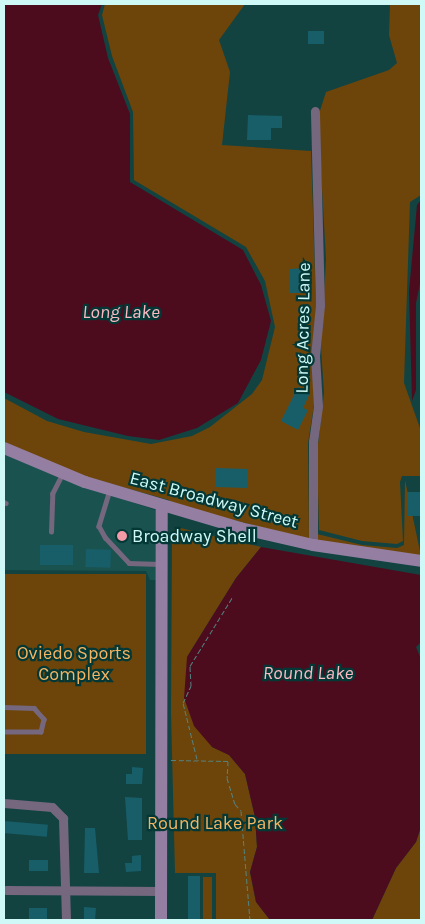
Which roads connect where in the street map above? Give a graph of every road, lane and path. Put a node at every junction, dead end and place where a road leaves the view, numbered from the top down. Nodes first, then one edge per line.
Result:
1 (314, 110) dead end
2 (4, 448) edge
3 (62, 472) junction
4 (110, 490) junction
5 (162, 507) junction
6 (51, 532) dead end
7 (314, 545) junction
8 (421, 561) edge
9 (162, 564) junction
10 (233, 596) dead end
11 (4, 707) edge
12 (4, 732) edge
13 (161, 760) junction
14 (198, 760) junction
15 (4, 803) edge
16 (6, 890) dead end
17 (66, 890) junction
18 (161, 891) junction
19 (66, 920) edge
20 (161, 920) edge
21 (261, 920) edge

1 - 7 street, Long Acres Lane
2 - 3 main road, East Broadway Street
3 - 4 main road, East Broadway Street
3 - 6 lane
4 - 5 main road, East Broadway Street
4 - 9 lane
5 - 7 main road, East Broadway Street
5 - 9 main road
7 - 8 main road, East Broadway Street
9 - 13 main road
10 - 14 path
11 - 12 lane
13 - 14 path
13 - 18 main road
14 - 21 path
15 - 17 street
16 - 17 street
17 - 18 street
17 - 19 street
18 - 20 main road

